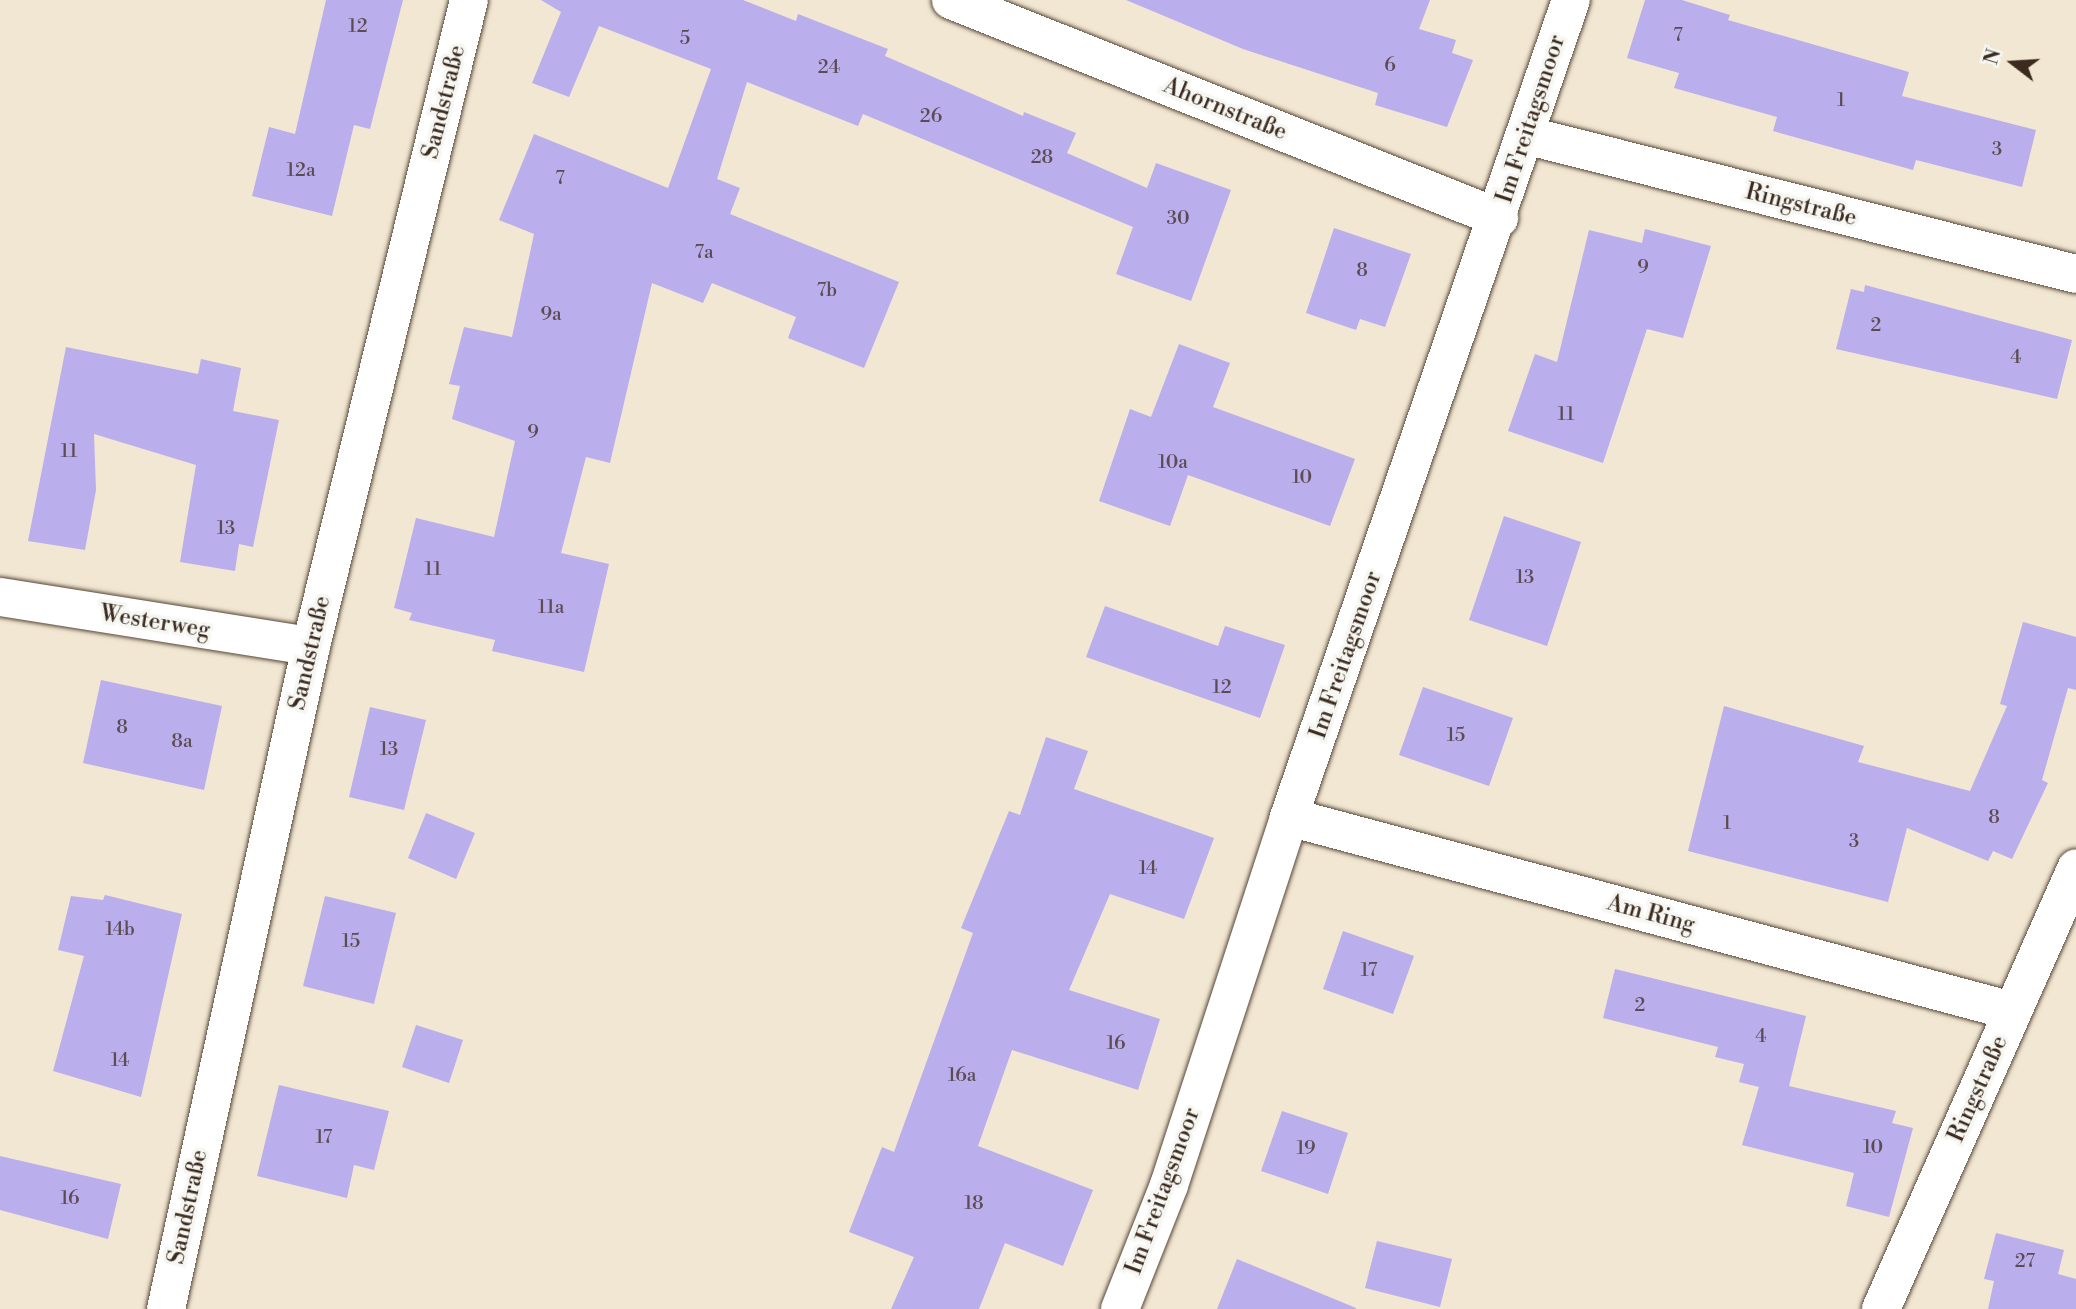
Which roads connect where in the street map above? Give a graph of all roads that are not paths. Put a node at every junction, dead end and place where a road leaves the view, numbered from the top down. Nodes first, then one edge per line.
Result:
1 (468, 0) edge
2 (951, 0) edge
3 (1571, 0) edge
4 (1525, 135) junction
5 (1499, 218) junction
6 (2076, 274) edge
7 (0, 597) edge
8 (311, 646) junction
9 (1289, 817) junction
10 (2076, 868) edge
11 (2012, 1011) junction
12 (166, 1309) edge
13 (1120, 1309) edge
14 (1881, 1309) edge

1 - 8 street, Sandstraße
2 - 5 street, Ahornstraße
3 - 4 street, Im Freitagsmoor
4 - 5 street, Im Freitagsmoor
4 - 6 street, Ringstraße
5 - 9 street, Im Freitagsmoor
7 - 8 street, Westerweg
8 - 12 street, Sandstraße
9 - 11 street, Am Ring
9 - 13 street, Im Freitagsmoor
10 - 11 street, Ringstraße
11 - 14 street, Ringstraße

